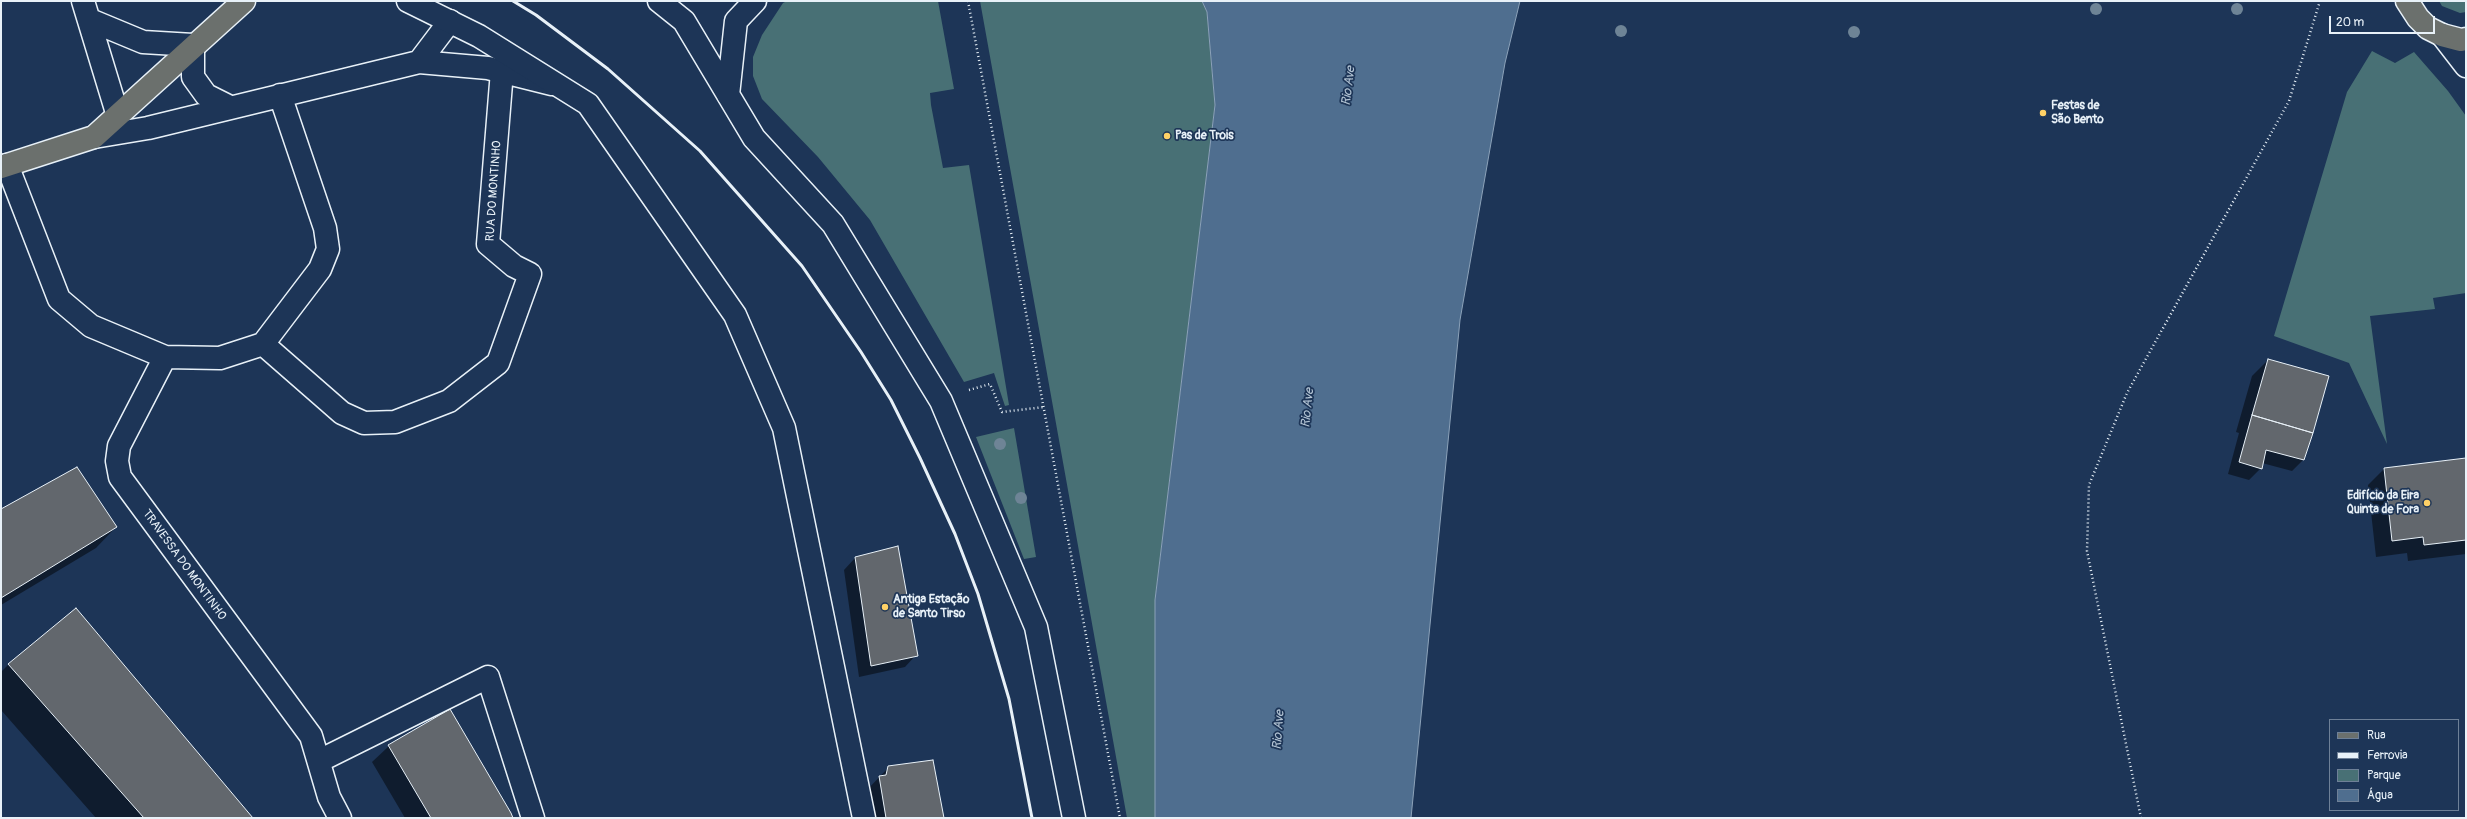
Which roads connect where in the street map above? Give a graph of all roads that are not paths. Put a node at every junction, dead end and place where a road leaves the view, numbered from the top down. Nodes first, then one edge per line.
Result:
1 (244, 1) edge
2 (408, 1) edge
3 (659, 1) edge
4 (755, 1) edge
5 (2404, 3) edge
6 (87, 11) edge
7 (450, 21) junction
8 (2442, 35) junction
9 (2466, 39) edge
10 (193, 45) junction
11 (419, 62) junction
12 (2466, 66) edge
13 (502, 71) junction
14 (559, 86) junction
15 (280, 95) junction
16 (728, 95) junction
17 (230, 107) junction
18 (118, 116) junction
19 (94, 137) junction
20 (4, 166) edge
21 (263, 344) junction
22 (165, 358) junction
23 (319, 761) junction
24 (340, 818) edge
25 (533, 818) edge
26 (864, 818) edge
27 (1074, 818) edge

1 - 10 main road
2 - 7 street
3 - 16 street
4 - 16 street
5 - 8 main road
6 - 10 street
6 - 18 street
7 - 11 street
7 - 14 street
8 - 9 main road
8 - 12 street
10 - 17 street
10 - 18 main road
11 - 13 street
11 - 15 street
13 - 14 street
13 - 21 street, RUA DO MONTINHO
14 - 26 street
15 - 17 street
15 - 21 street
16 - 27 street
17 - 19 street
18 - 19 main road
19 - 20 main road
20 - 22 street
21 - 22 street
22 - 23 street, TRAVESSA DO MONTINHO
23 - 24 street, TRAVESSA DO MONTINHO
23 - 25 street

